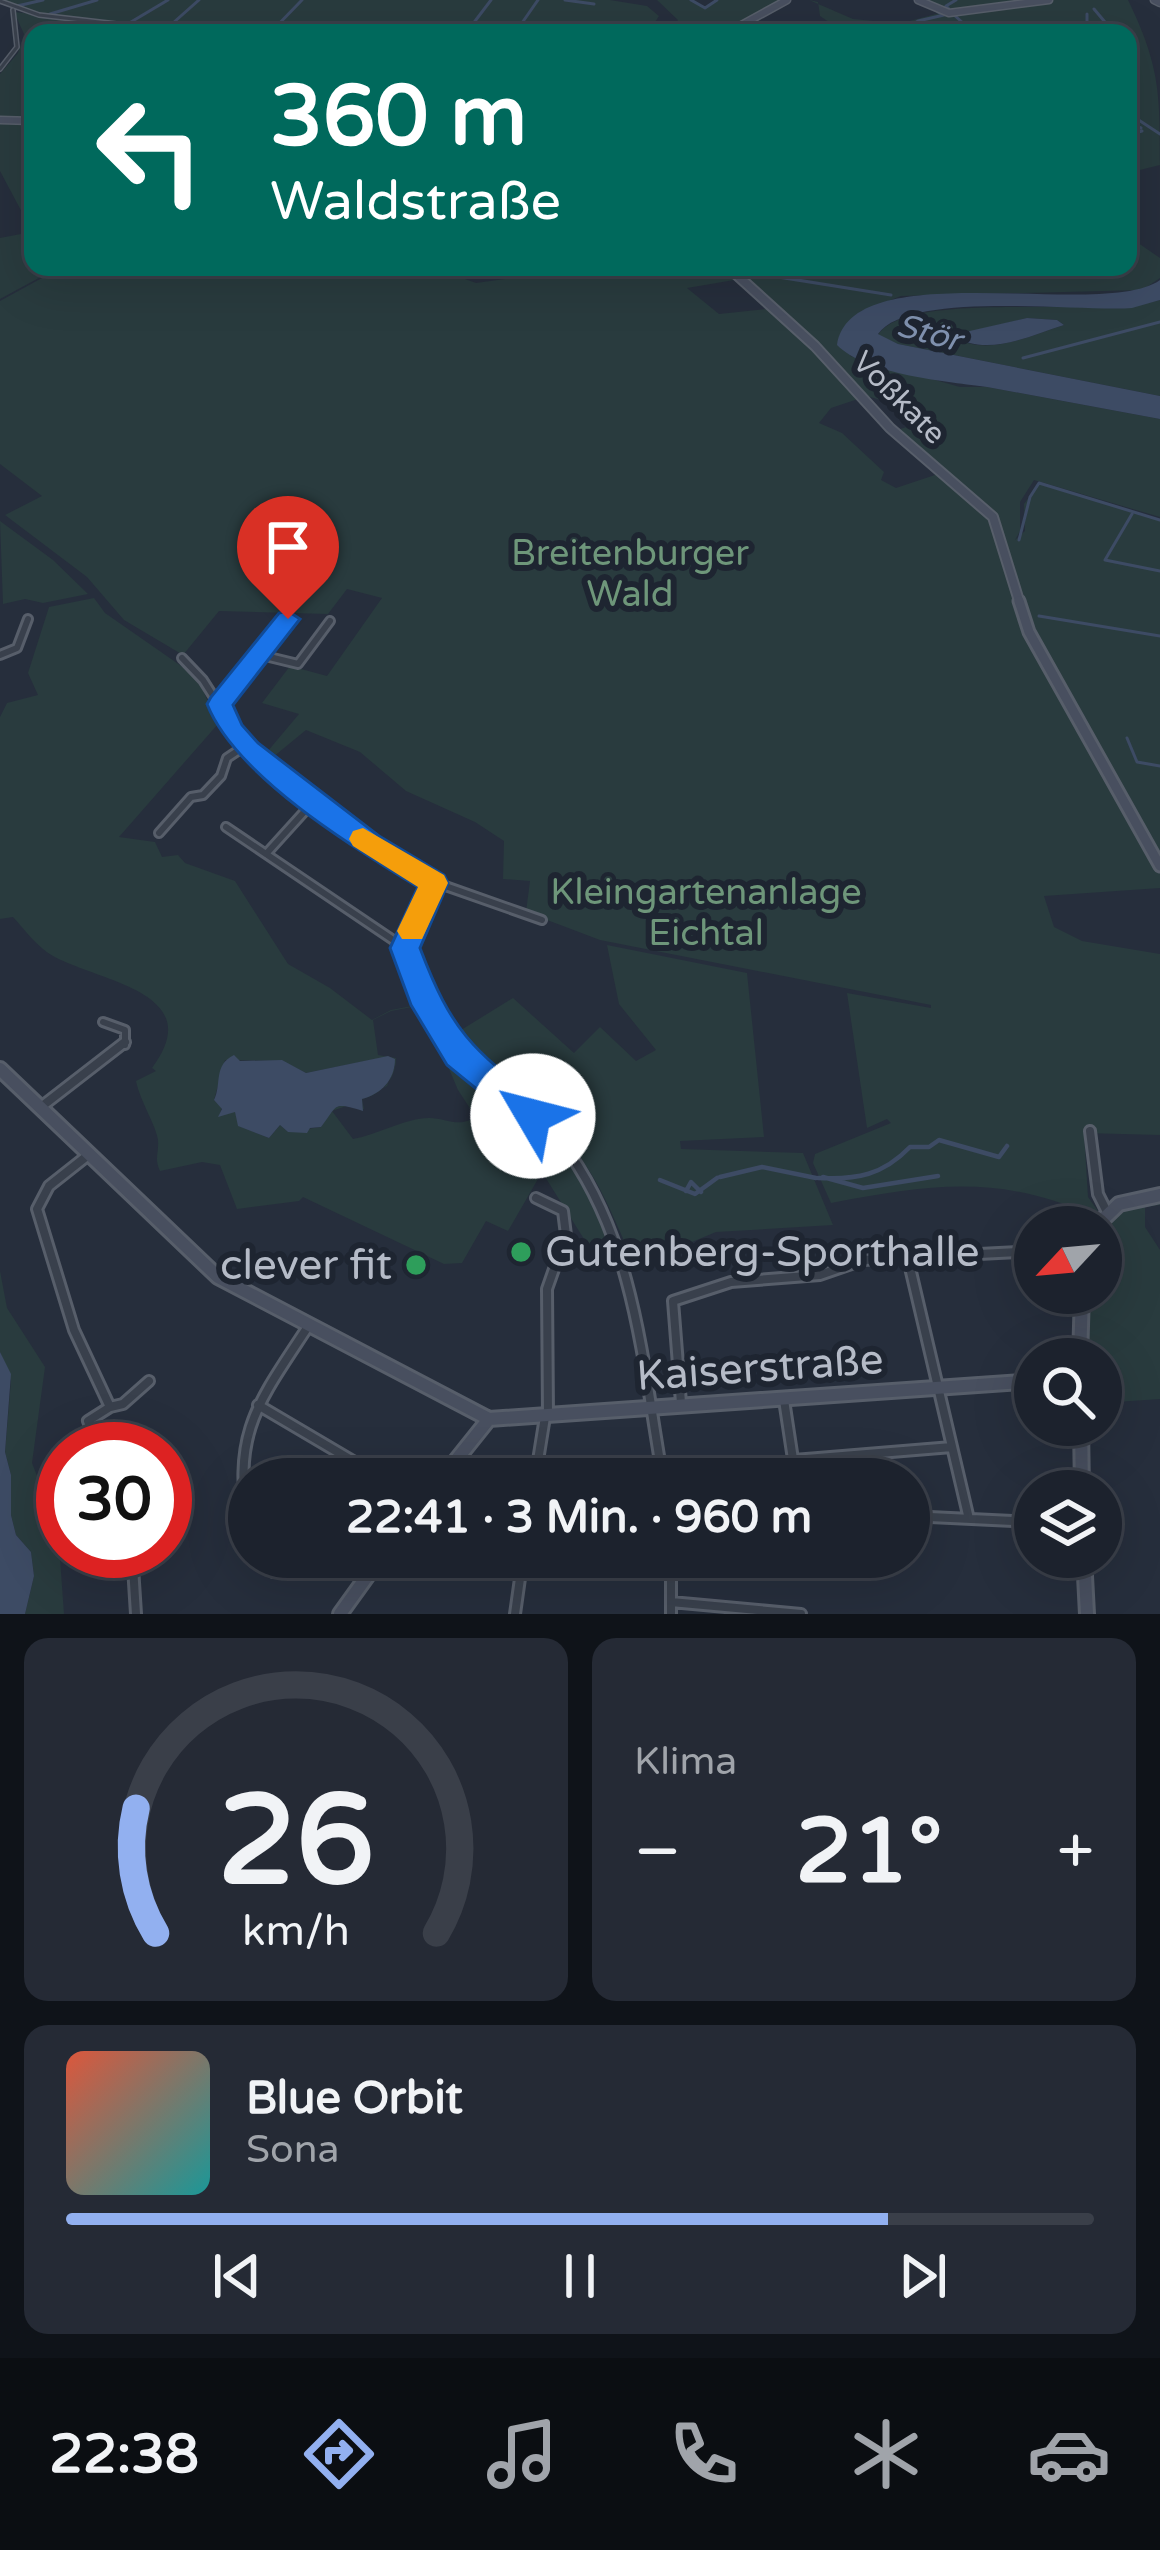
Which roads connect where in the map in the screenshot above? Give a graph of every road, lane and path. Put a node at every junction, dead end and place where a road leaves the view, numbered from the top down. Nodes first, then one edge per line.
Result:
1 (787, 0) edge
2 (918, 0) edge
3 (1049, 0) edge
4 (0, 2) edge
5 (13, 9) junction
6 (126, 24) edge
7 (743, 24) edge
8 (0, 69) edge
9 (737, 276) edge
10 (28, 619) dead end
11 (288, 619) dead end
12 (330, 621) dead end
13 (0, 655) edge
14 (261, 655) junction
15 (182, 658) dead end
16 (220, 704) junction
17 (245, 746) junction
18 (314, 801) junction
19 (226, 827) dead end
20 (159, 833) dead end
21 (266, 854) junction
22 (1160, 866) edge
23 (434, 883) junction
24 (542, 920) dead end
25 (405, 948) junction
26 (103, 1022) dead end
27 (0, 1069) edge
28 (41, 1107) junction
29 (1090, 1131) dead end
30 (90, 1154) junction
31 (1160, 1195) edge
32 (536, 1198) dead end
33 (1102, 1206) edge
34 (1118, 1206) edge
35 (1014, 1252) edge
36 (907, 1258) junction
37 (308, 1325) junction
38 (149, 1381) dead end
39 (1014, 1384) edge
40 (938, 1389) junction
41 (784, 1400) junction
42 (258, 1406) junction
43 (110, 1407) junction
44 (682, 1407) junction
45 (650, 1408) junction
46 (547, 1415) junction
47 (489, 1419) junction
48 (88, 1422) edge
49 (952, 1447) junction
50 (239, 1458) edge
51 (348, 1458) edge
52 (457, 1458) edge
53 (540, 1458) edge
54 (659, 1458) edge
55 (794, 1458) edge
56 (818, 1458) edge
57 (930, 1517) edge
58 (969, 1519) junction
59 (1014, 1521) edge
60 (133, 1578) edge
61 (366, 1578) edge
62 (521, 1578) edge
63 (1085, 1578) edge
64 (671, 1608) edge
65 (136, 1614) edge
66 (340, 1614) edge
67 (515, 1614) edge
68 (801, 1614) edge
69 (1087, 1614) edge

1 - 7 main road
2 - 3 main road
4 - 5 street
5 - 6 street
5 - 8 street
9 - 22 main road, Voßkate
10 - 13 street
11 - 14 street
12 - 14 street
14 - 16 street
15 - 16 street
16 - 17 street
17 - 18 street
17 - 20 street
18 - 21 street
18 - 23 street
19 - 21 street
21 - 25 street
23 - 24 street
23 - 25 street
25 - 45 street
26 - 28 street
27 - 28 main road
28 - 30 main road
29 - 33 street
30 - 37 main road
30 - 43 street
31 - 34 main road
32 - 46 street
35 - 36 street
36 - 40 street
36 - 44 street
37 - 42 street
37 - 47 main road
38 - 43 street
39 - 40 main road, Kaiserstraße
40 - 41 main road, Kaiserstraße
40 - 49 street
41 - 44 main road, Kaiserstraße
41 - 55 street
42 - 50 street
42 - 51 street
43 - 48 street
44 - 45 main road, Kaiserstraße
45 - 46 main road, Kaiserstraße
45 - 54 street
46 - 47 main road, Kaiserstraße
46 - 53 street
47 - 52 main road
49 - 56 street
49 - 58 street
57 - 58 street
58 - 59 street
60 - 65 street
61 - 66 main road
62 - 67 street
63 - 69 main road
64 - 68 street

